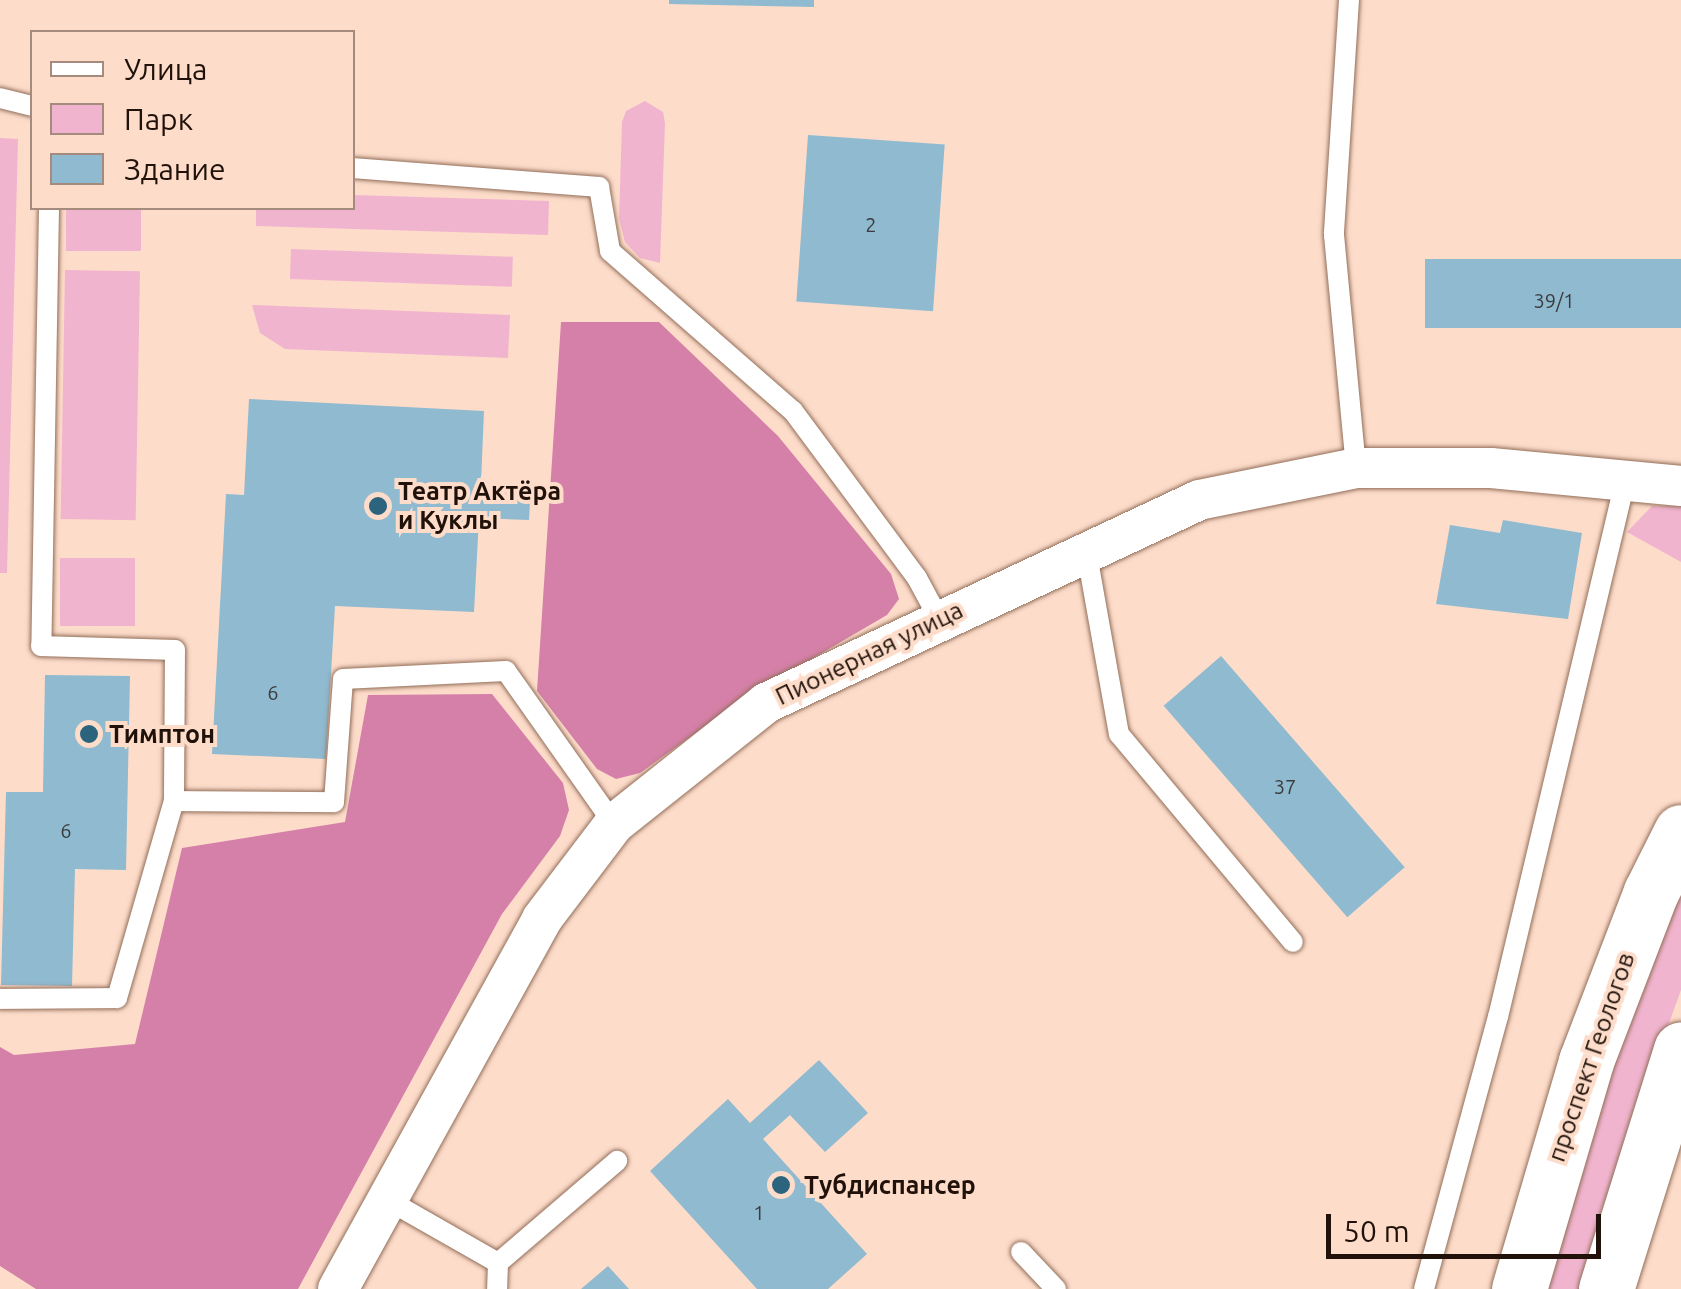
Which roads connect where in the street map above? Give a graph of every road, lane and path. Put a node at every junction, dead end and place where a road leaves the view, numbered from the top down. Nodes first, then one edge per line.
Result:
1 (1350, 0) edge
2 (0, 98) edge
3 (30, 106) edge
4 (355, 168) edge
5 (49, 210) edge
6 (1356, 468) junction
7 (1626, 476) junction
8 (1681, 486) edge
9 (1086, 549) junction
10 (938, 618) junction
11 (174, 801) junction
12 (614, 824) junction
13 (1681, 832) edge
14 (1293, 942) dead end
15 (0, 999) edge
16 (1681, 1049) edge
17 (617, 1161) dead end
18 (386, 1199) junction
19 (1022, 1252) dead end
20 (498, 1263) junction
21 (338, 1289) edge
22 (497, 1289) edge
23 (1056, 1289) edge
24 (1424, 1289) edge
25 (1518, 1289) edge
26 (1606, 1289) edge

1 - 6 lane
2 - 3 lane
4 - 10 lane
5 - 11 lane
6 - 7 street, Пионерная улица
6 - 9 street, Пионерная улица
7 - 8 street, Пионерная улица
7 - 24 lane
9 - 10 street, Пионерная улица
9 - 14 lane
10 - 12 street, Пионерная улица
11 - 12 lane
11 - 15 lane
12 - 18 street, Пионерная улица
13 - 25 main road, проспект Геологов
16 - 26 main road
17 - 20 lane
18 - 20 lane
18 - 21 street, Пионерная улица
19 - 23 lane
20 - 22 lane

